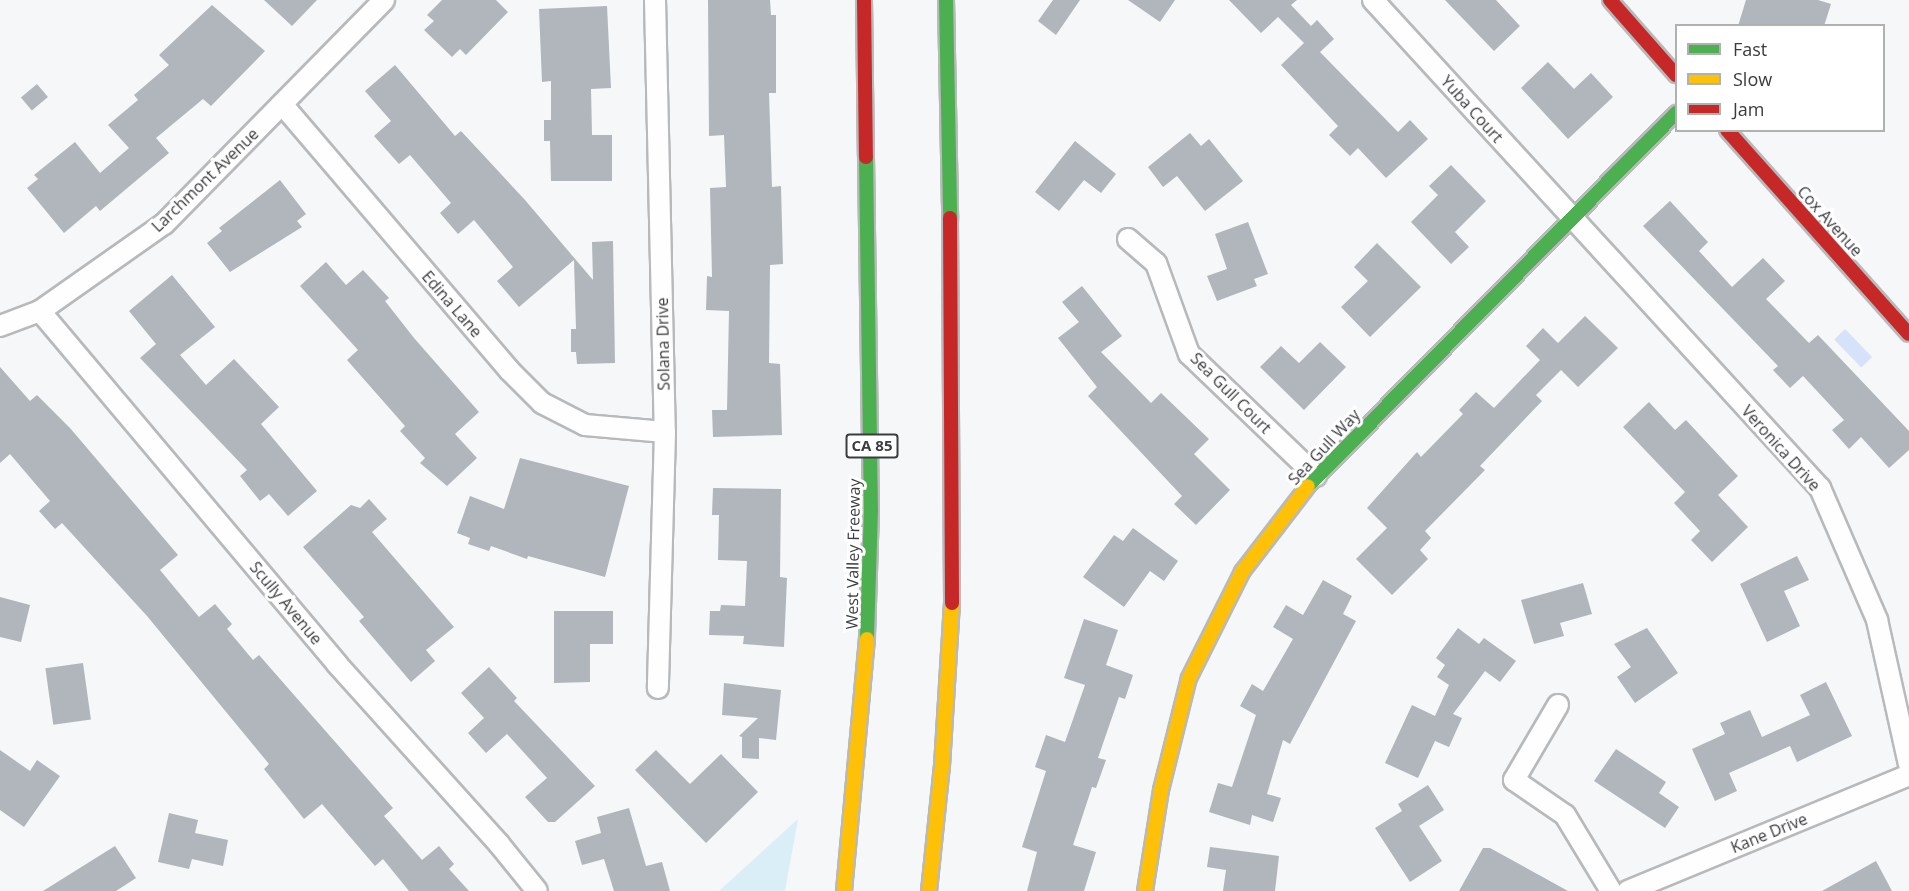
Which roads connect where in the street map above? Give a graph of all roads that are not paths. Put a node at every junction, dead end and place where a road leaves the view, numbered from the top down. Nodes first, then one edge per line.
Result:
1 (384, 0) edge
2 (655, 0) edge
3 (864, 0) edge
4 (946, 0) edge
5 (1373, 0) edge
6 (1610, 0) edge
7 (1675, 73) edge
8 (282, 104) junction
9 (1675, 115) edge
10 (1729, 132) edge
11 (1571, 218) junction
12 (1128, 239) dead end
13 (40, 310) junction
14 (0, 326) edge
15 (1909, 334) edge
16 (665, 432) junction
17 (1316, 476) junction
18 (658, 688) dead end
19 (1558, 705) dead end
20 (1909, 764) edge
21 (1909, 775) edge
22 (537, 891) edge
23 (844, 891) edge
24 (929, 891) edge
25 (1145, 891) edge
26 (1611, 891) edge
27 (1628, 891) edge

1 - 8 street, Larchmont Avenue
2 - 16 street, Solana Drive
3 - 23 main road, West Valley Freeway / CA 85
4 - 24 main road
5 - 11 street, Yuba Court
6 - 7 main road
8 - 13 street, Larchmont Avenue
8 - 16 street, Edina Lane
9 - 11 main road, Sea Gull Way
10 - 15 main road, Cox Avenue
11 - 17 main road, Sea Gull Way
11 - 20 street, Veronica Drive
12 - 17 street, Sea Gull Court
13 - 14 street, Larchmont Avenue
13 - 22 street, Scully Avenue
16 - 18 street, Solana Drive
17 - 25 main road, Sea Gull Way
19 - 26 street
21 - 27 street, Kane Drive

